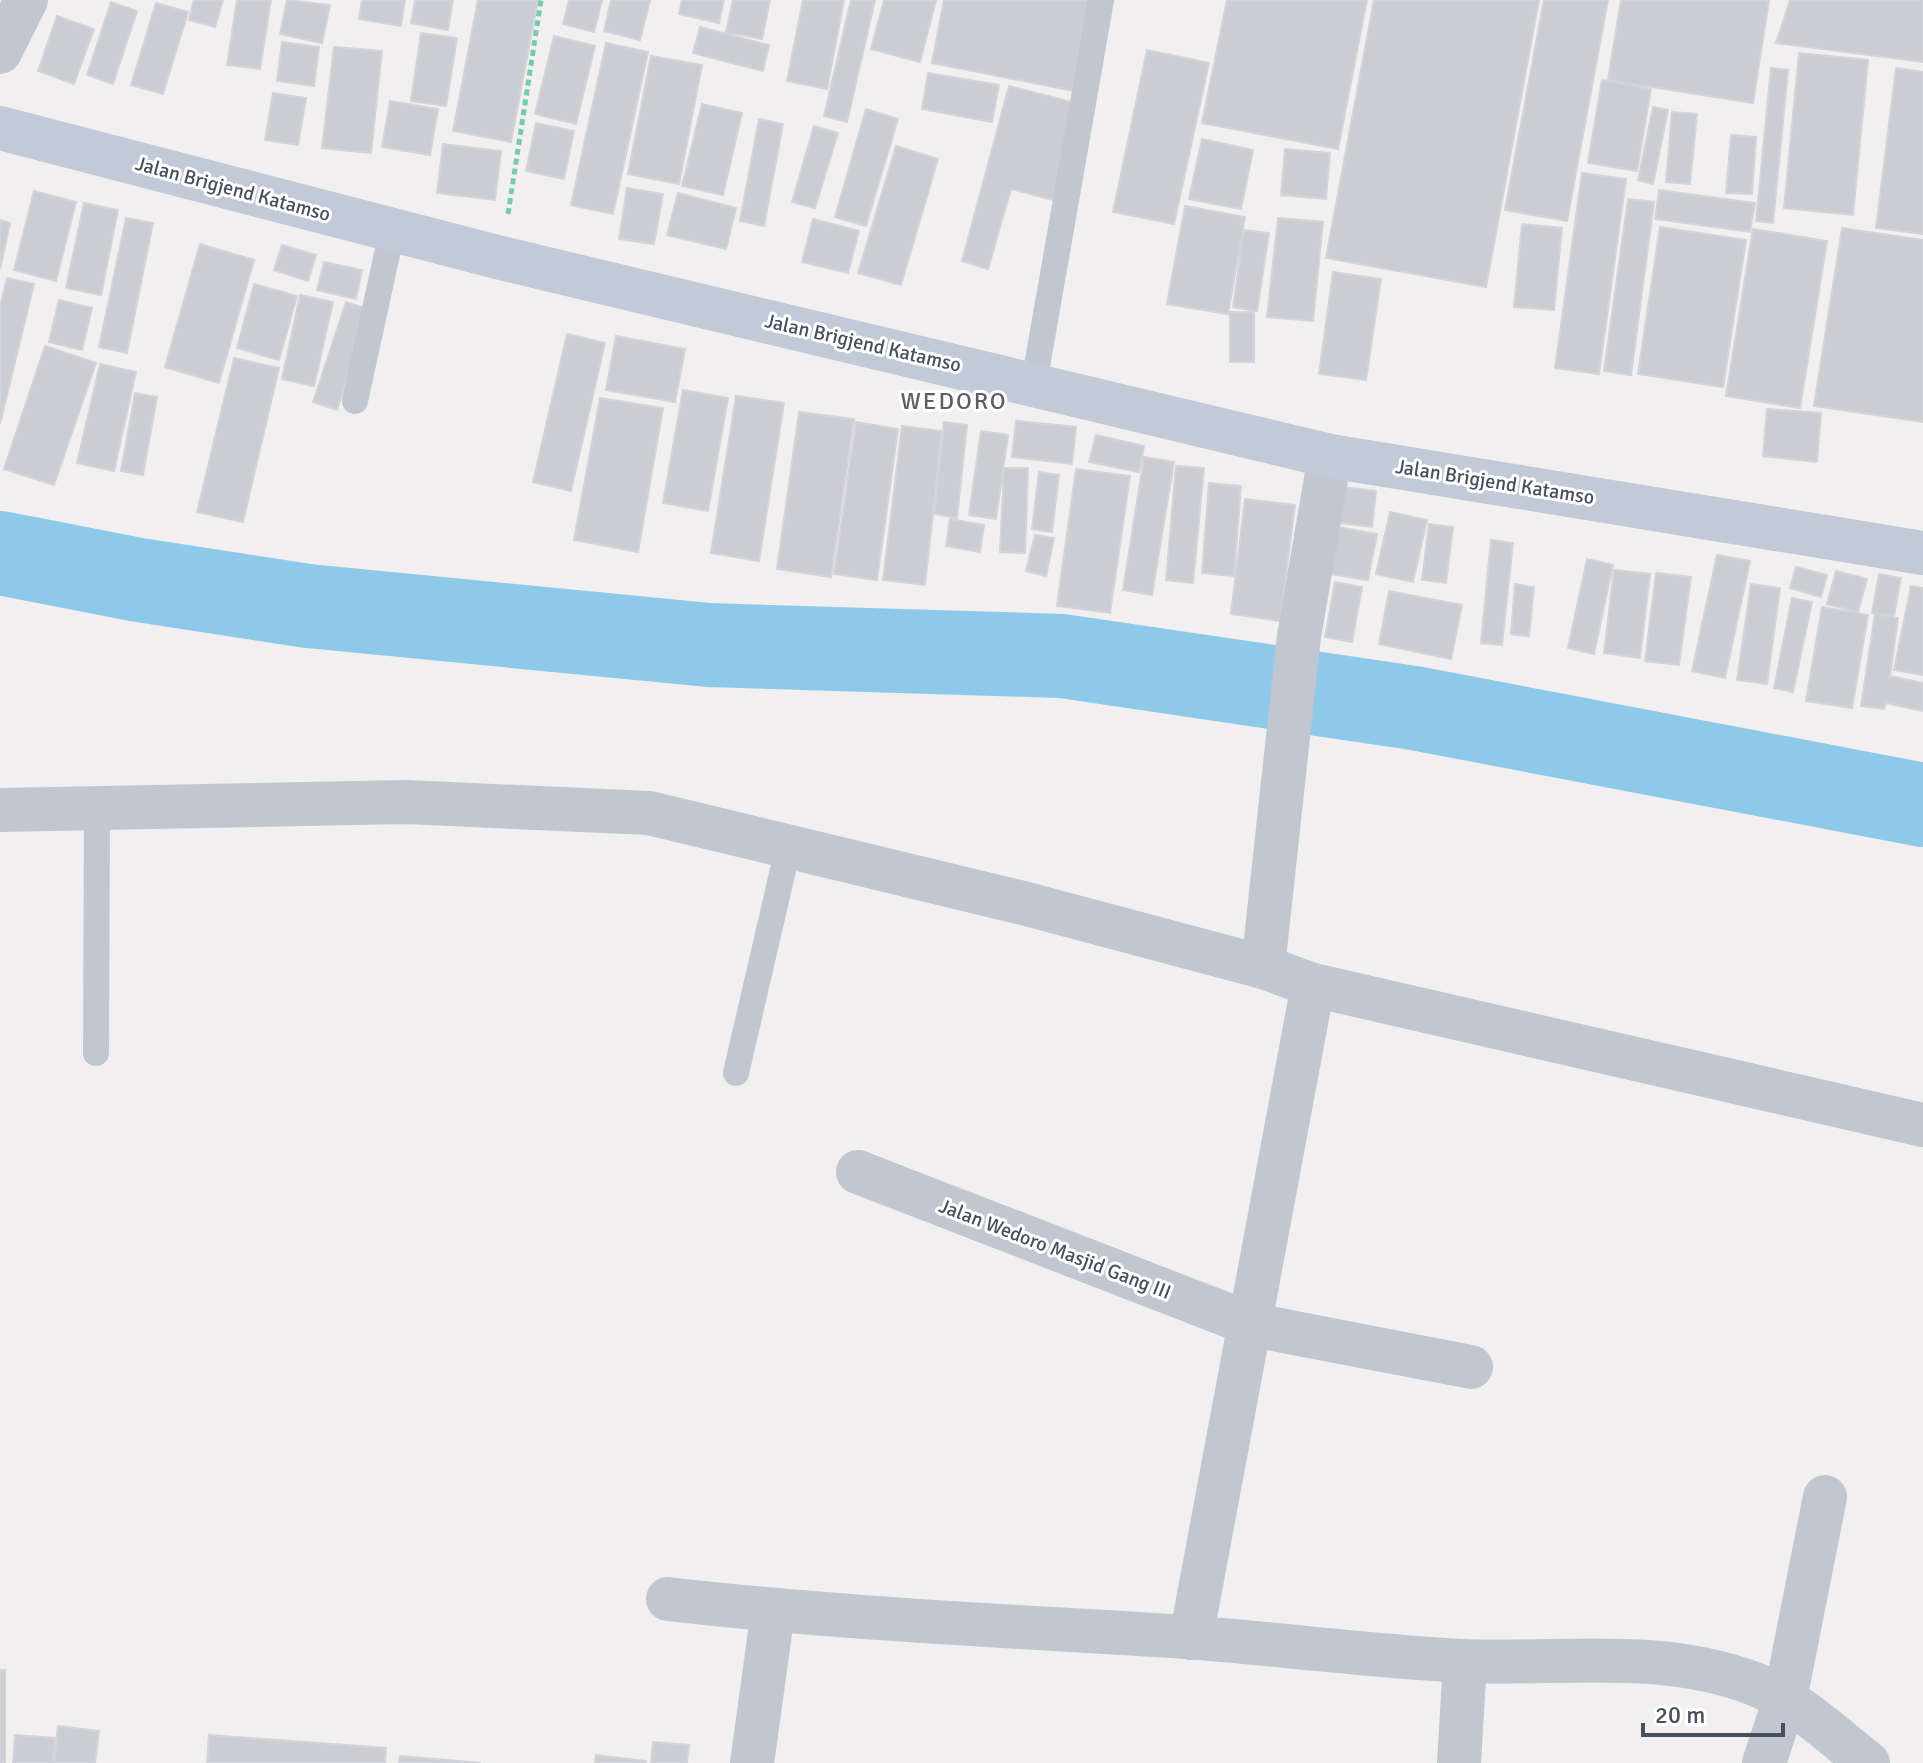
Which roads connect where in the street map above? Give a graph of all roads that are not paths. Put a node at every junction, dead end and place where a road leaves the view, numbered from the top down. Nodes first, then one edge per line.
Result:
1 (26, 0) edge
2 (1101, 0) edge
3 (0, 52) edge
4 (0, 128) edge
5 (392, 231) junction
6 (1034, 383) junction
7 (355, 401) dead end
8 (1330, 456) junction
9 (1923, 553) edge
10 (0, 810) edge
11 (97, 810) junction
12 (789, 844) junction
13 (1263, 967) junction
14 (1313, 985) junction
15 (96, 1053) dead end
16 (736, 1073) dead end
17 (1923, 1125) edge
18 (858, 1172) dead end
19 (1253, 1325) junction
20 (1471, 1367) dead end
21 (1825, 1497) dead end
22 (668, 1599) dead end
23 (773, 1611) junction
24 (1191, 1638) junction
25 (1465, 1661) junction
26 (1785, 1699) junction
27 (752, 1763) edge
28 (1459, 1763) edge
29 (1764, 1763) edge
30 (1868, 1763) edge

1 - 3 street
2 - 6 lane
4 - 5 street, Jalan Brigjend Katamso
5 - 6 street, Jalan Brigjend Katamso
5 - 7 lane
6 - 8 street, Jalan Brigjend Katamso
8 - 9 street, Jalan Brigjend Katamso
8 - 13 street
10 - 11 street
11 - 12 street
11 - 15 lane
12 - 13 street
12 - 16 lane
13 - 14 street
14 - 17 street
14 - 19 street
18 - 19 street, Jalan Wedoro Masjid Gang III
19 - 20 street, Jalan Wedoro Masjid Gang III
19 - 24 street
21 - 26 street
22 - 23 street
23 - 24 street
23 - 27 street
24 - 25 street
25 - 26 street
25 - 28 street
26 - 29 street
26 - 30 street

